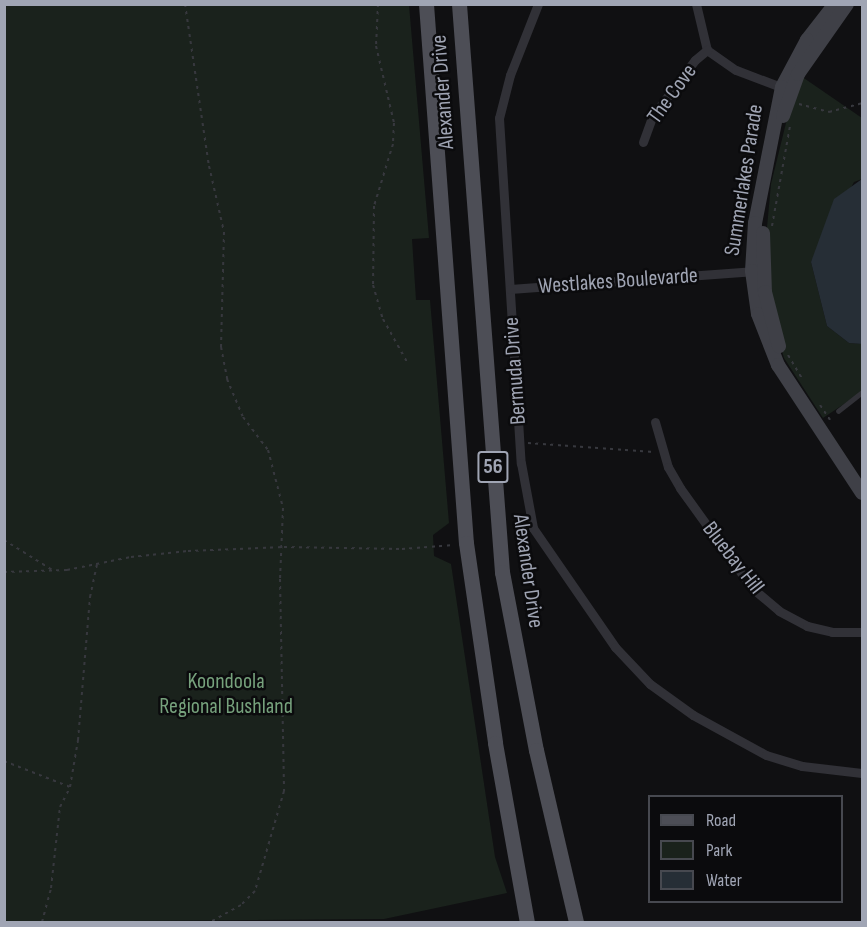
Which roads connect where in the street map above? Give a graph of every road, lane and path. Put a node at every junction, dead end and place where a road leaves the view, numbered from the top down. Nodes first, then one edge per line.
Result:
1 (185, 4) edge
2 (378, 4) edge
3 (426, 4) edge
4 (459, 4) edge
5 (538, 4) edge
6 (696, 4) edge
7 (835, 4) edge
8 (847, 4) edge
9 (708, 50) junction
10 (790, 94) junction
11 (862, 103) edge
12 (851, 107) dead end
13 (794, 110) dead end
14 (792, 117) dead end
15 (644, 142) dead end
16 (772, 229) dead end
17 (757, 271) junction
18 (510, 289) junction
19 (784, 349) dead end
20 (407, 362) dead end
21 (807, 386) dead end
22 (862, 392) edge
23 (819, 404) dead end
24 (838, 411) dead end
25 (655, 422) dead end
26 (831, 422) dead end
27 (519, 442) junction
28 (662, 450) junction
29 (862, 478) edge
30 (862, 493) edge
31 (4, 540) edge
32 (466, 543) junction
33 (284, 547) junction
34 (97, 564) junction
35 (54, 571) junction
36 (4, 572) edge
37 (862, 632) edge
38 (4, 761) edge
39 (862, 773) edge
40 (70, 787) junction
41 (42, 922) edge
42 (210, 922) edge
43 (527, 922) edge
44 (576, 922) edge

1 - 33 path
2 - 20 path
3 - 32 main road, Alexander Drive / 56
4 - 44 main road, Alexander Drive / 56
5 - 18 street, Bermuda Drive
6 - 9 street
7 - 10 street, Summerlakes Parade
8 - 10 street, Summerlakes Parade
9 - 10 street
9 - 15 street, The Cove
10 - 13 path
10 - 17 street, Summerlakes Parade
11 - 12 path
14 - 16 path
17 - 18 street, Westlakes Boulevarde
17 - 29 street, Summerlakes Parade
17 - 30 street, Summerlakes Parade
18 - 27 street, Bermuda Drive
19 - 21 path
22 - 24 lane
23 - 26 path
25 - 28 street, Bluebay Hill
27 - 28 path
27 - 39 street, Bermuda Drive
28 - 37 street, Bluebay Hill
31 - 35 path
32 - 33 path
32 - 43 main road, Alexander Drive / 56
33 - 34 path
33 - 42 path
34 - 35 path
34 - 40 path
35 - 36 path
38 - 40 path
40 - 41 path

